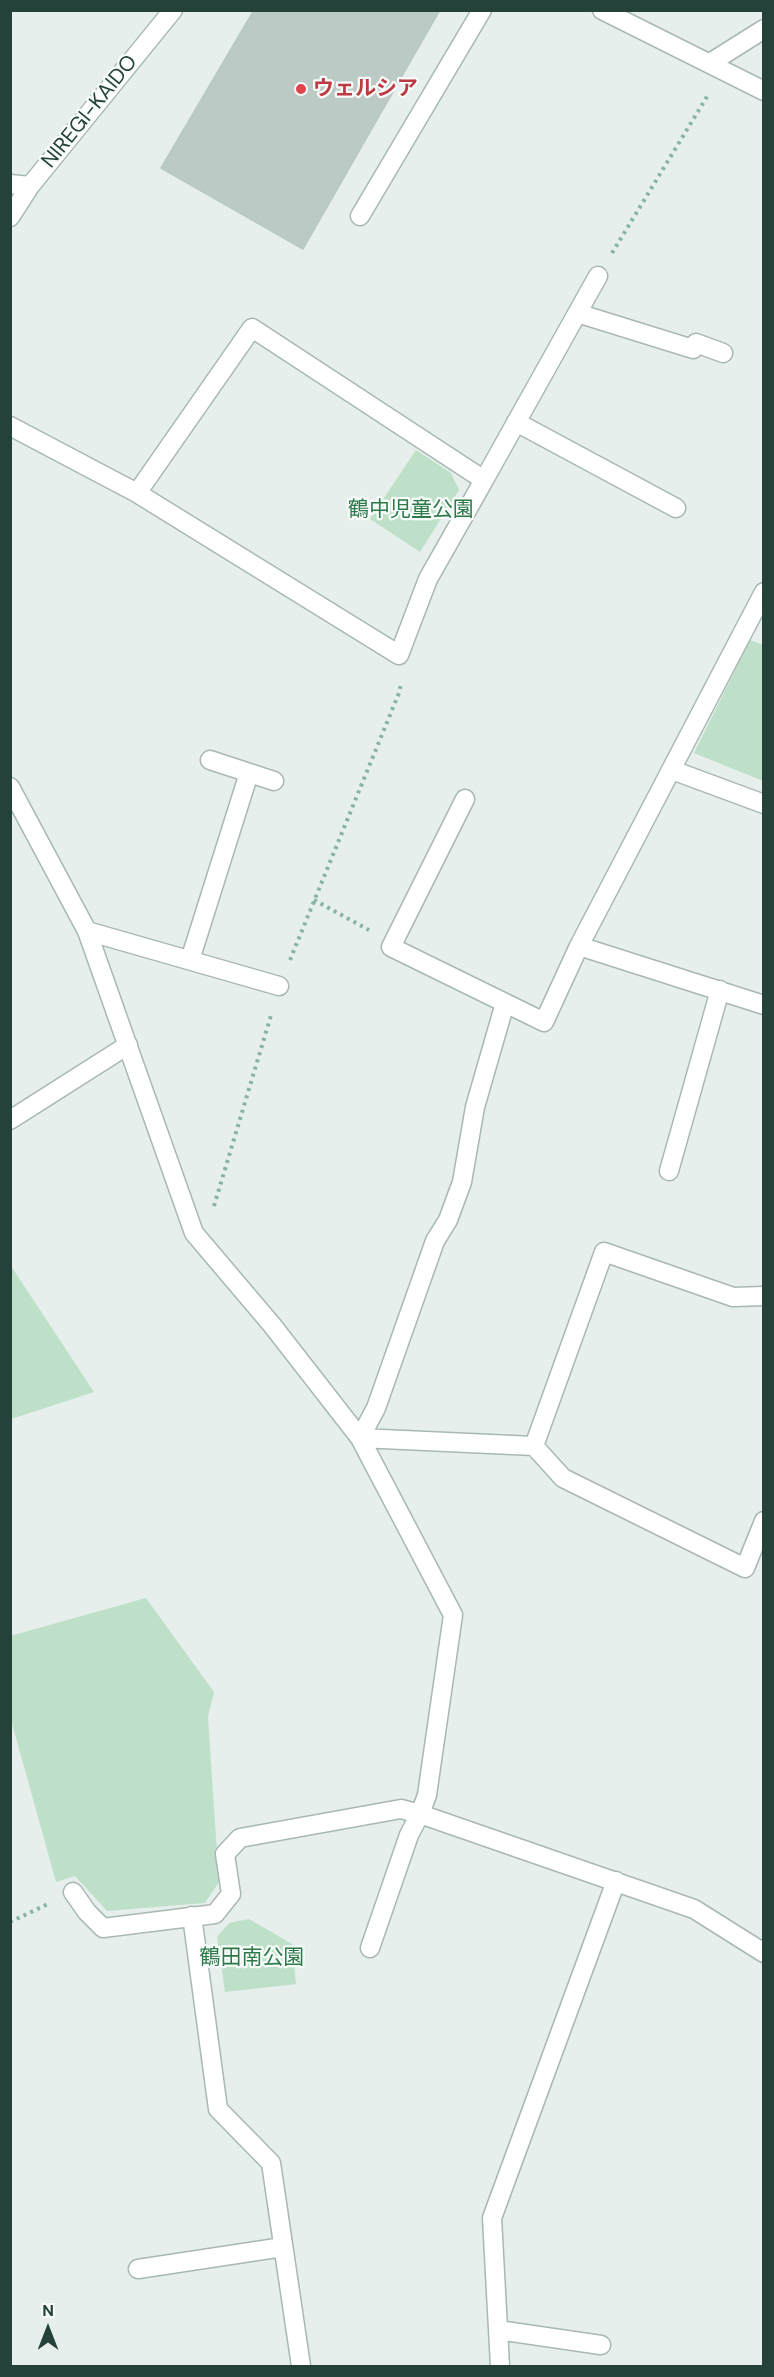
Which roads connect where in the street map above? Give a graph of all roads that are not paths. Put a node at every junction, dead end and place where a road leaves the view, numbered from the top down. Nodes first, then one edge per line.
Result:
1 (173, 10) edge
2 (482, 10) edge
3 (602, 10) edge
4 (764, 29) edge
5 (716, 67) junction
6 (764, 91) edge
7 (10, 184) edge
8 (30, 186) junction
9 (360, 216) dead end
10 (10, 217) edge
11 (598, 276) road end
12 (577, 313) junction
13 (723, 353) dead end
14 (516, 422) junction
15 (10, 426) edge
16 (484, 480) junction
17 (137, 493) junction
18 (676, 508) dead end
19 (764, 592) edge
20 (759, 616) edge
21 (210, 760) dead end
22 (672, 770) junction
23 (249, 773) junction
24 (274, 781) dead end
25 (10, 787) edge
26 (465, 799) dead end
27 (764, 804) edge
28 (87, 931) junction
29 (579, 946) junction
30 (190, 960) junction
31 (279, 986) road end
32 (720, 990) junction
33 (505, 1003) junction
34 (764, 1005) edge
35 (128, 1045) junction
36 (10, 1120) edge
37 (669, 1171) dead end
38 (764, 1296) edge
39 (360, 1438) junction
40 (534, 1446) junction
41 (764, 1521) edge
42 (420, 1814) junction
43 (616, 1881) junction
44 (73, 1892) road end
45 (192, 1916) junction
46 (370, 1948) dead end
47 (764, 1953) edge
48 (283, 2247) junction
49 (138, 2269) dead end
50 (498, 2330) junction
51 (601, 2345) dead end
52 (301, 2367) edge
53 (500, 2367) edge

1 - 8 street, NIREGI-KAIDO
2 - 9 street
3 - 5 street
4 - 5 street
5 - 6 street
7 - 8 street
8 - 10 street, NIREGI-KAIDO
11 - 12 street
12 - 13 street
12 - 14 street
14 - 16 street
14 - 18 street
15 - 17 street
16 - 17 street
16 - 17 street
19 - 20 street
20 - 22 street
21 - 23 street
22 - 27 street
22 - 29 street
23 - 24 street
23 - 30 street
25 - 28 street
26 - 33 street
28 - 30 street
28 - 35 street
29 - 32 street
29 - 33 street
30 - 31 street
32 - 34 street
32 - 37 street
33 - 39 street
35 - 36 street
35 - 39 street
38 - 40 street
39 - 40 street
39 - 42 street
40 - 41 street
42 - 43 street
42 - 45 street
42 - 46 street
43 - 47 street
43 - 50 street
44 - 45 street
45 - 48 street
48 - 49 street
48 - 52 street
50 - 51 street
50 - 53 street

